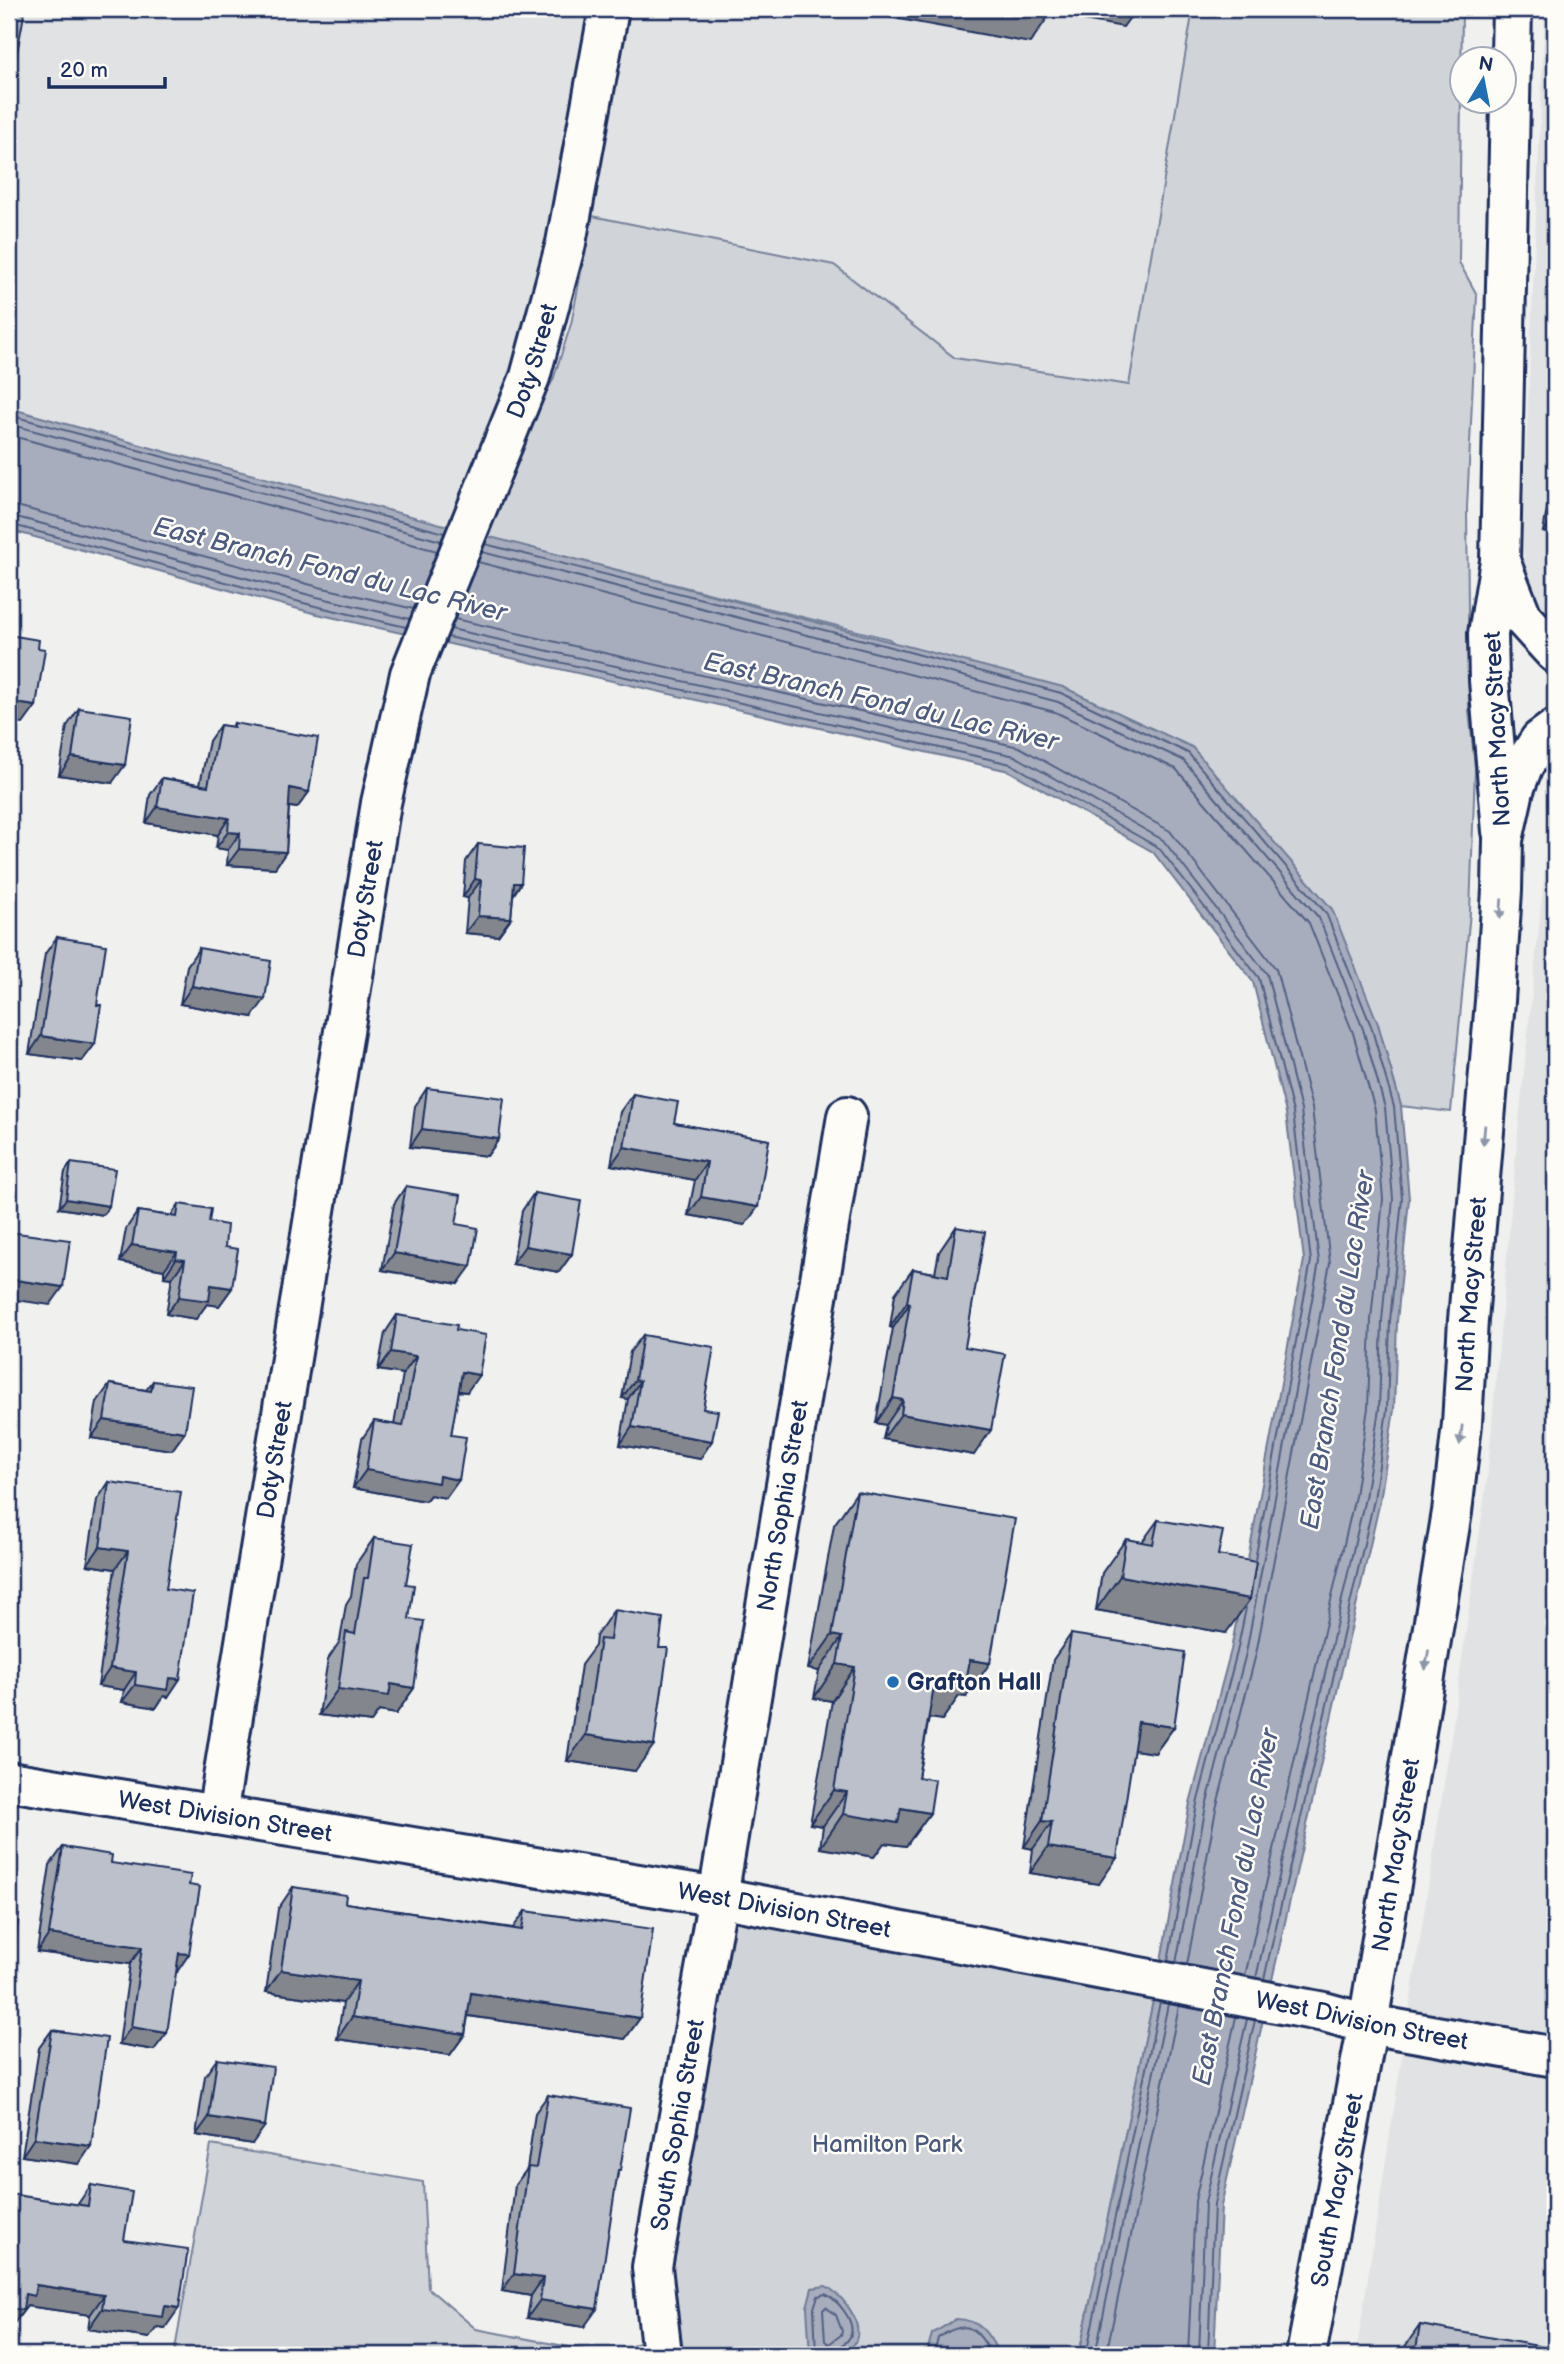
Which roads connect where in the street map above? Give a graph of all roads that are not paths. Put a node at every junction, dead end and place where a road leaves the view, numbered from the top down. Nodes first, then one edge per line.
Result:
1 (609, 9) edge
2 (1512, 9) edge
3 (1500, 561) junction
4 (1555, 653) edge
5 (1555, 729) edge
6 (1503, 840) junction
7 (847, 1116) dead end
8 (9, 1781) edge
9 (216, 1815) junction
10 (718, 1897) junction
11 (1368, 2024) junction
12 (1555, 2057) edge
13 (662, 2355) edge
14 (1306, 2355) edge

1 - 9 street, Doty Street
2 - 3 street, North Macy Street
3 - 4 street, North Macy Street
3 - 6 street, North Macy Street
5 - 6 street
6 -> 11 street, North Macy Street
7 - 10 street, North Sophia Street
8 - 9 street, West Division Street
9 - 10 street, West Division Street
10 - 11 street, West Division Street
10 - 13 street, South Sophia Street
11 - 12 street, West Division Street
11 - 14 street, South Macy Street

